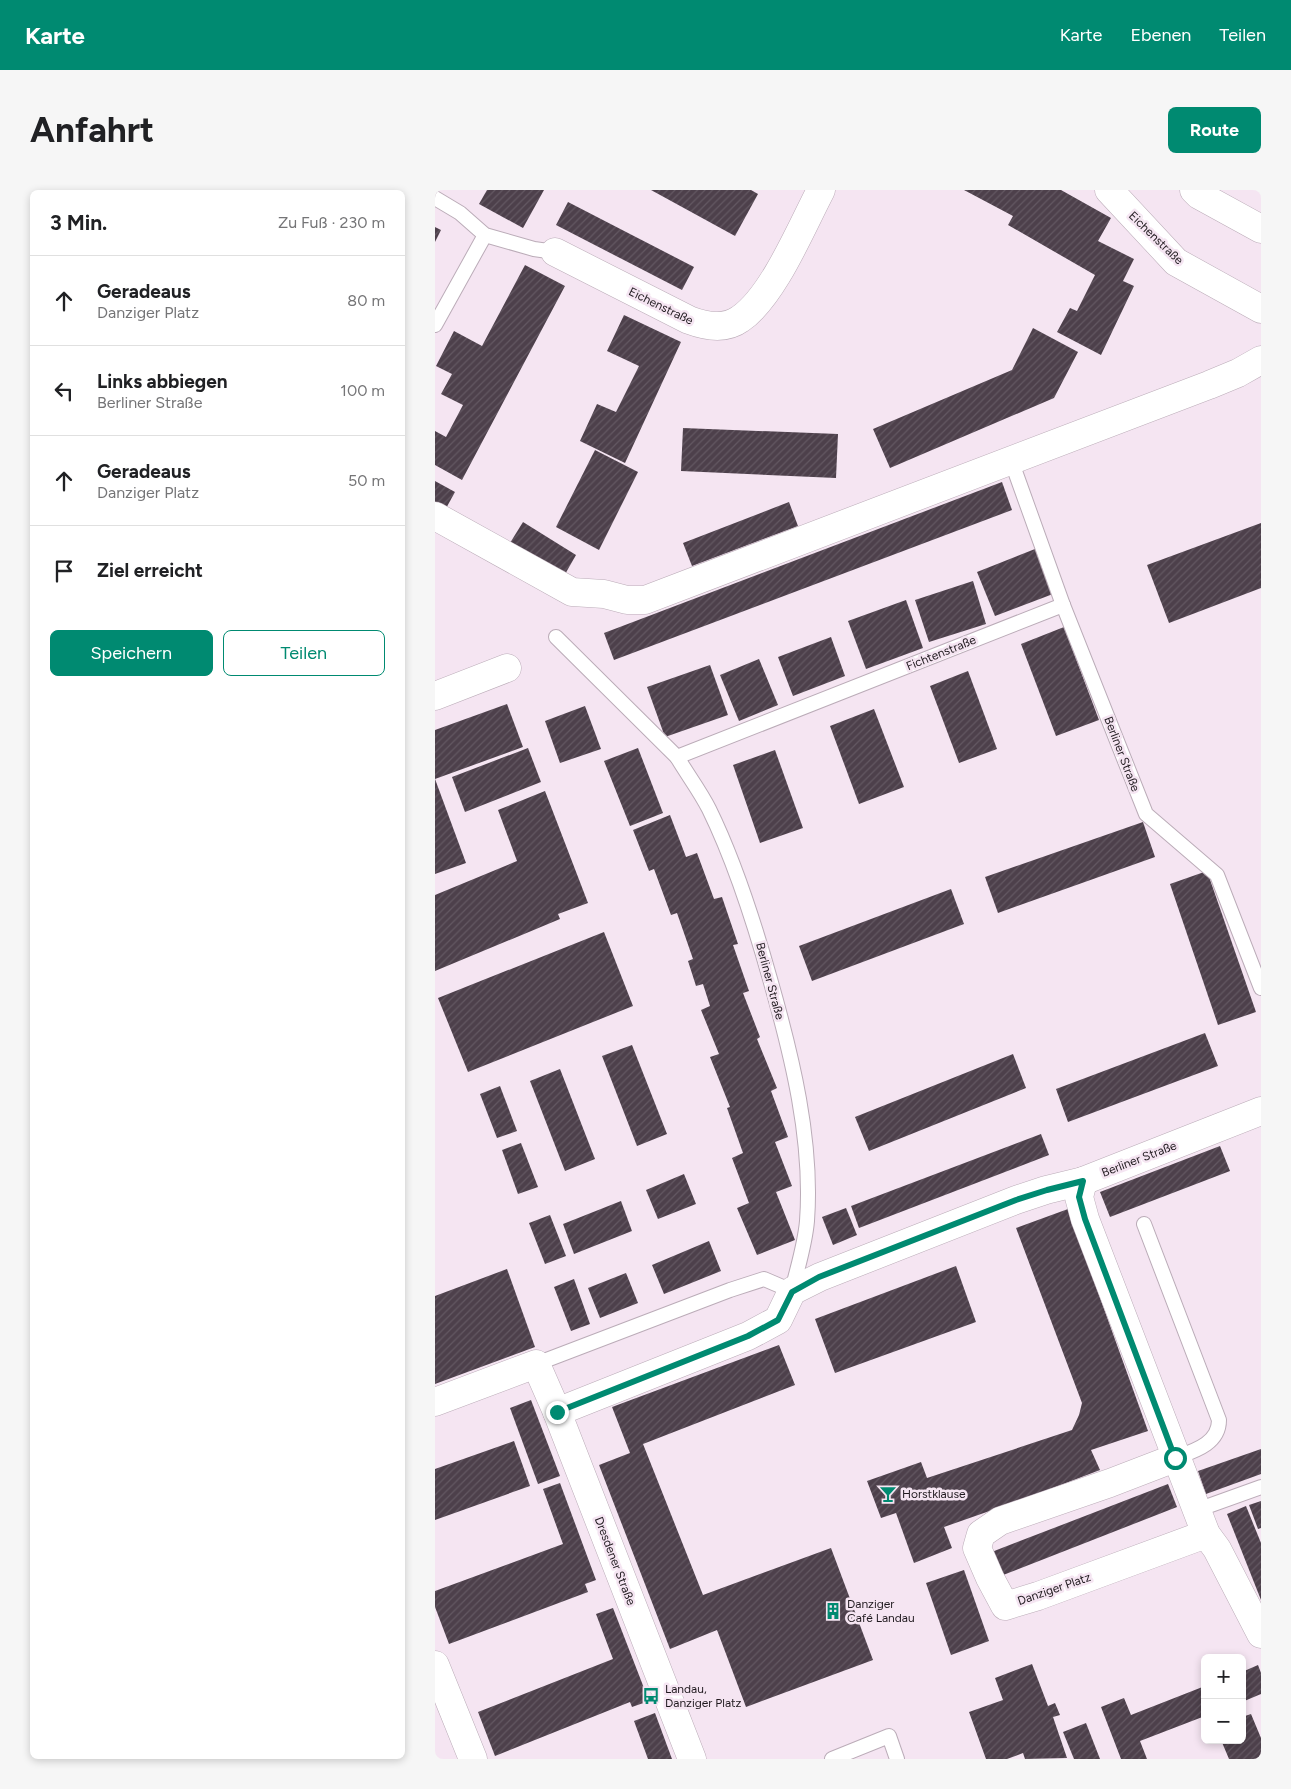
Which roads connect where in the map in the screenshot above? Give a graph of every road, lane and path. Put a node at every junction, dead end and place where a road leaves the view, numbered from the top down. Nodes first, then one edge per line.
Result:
1 (821, 190) edge
2 (1109, 190) edge
3 (1194, 190) edge
4 (435, 198) edge
5 (1261, 229) edge
6 (485, 235) junction
7 (555, 252) joint
8 (1261, 308) edge
9 (435, 325) edge
10 (1261, 360) edge
11 (1011, 460) junction
12 (435, 516) edge
13 (1063, 605) junction
14 (556, 636) dead end
15 (507, 668) dead end
16 (435, 696) edge
17 (677, 757) junction
18 (1261, 988) edge
19 (1261, 1111) edge
20 (1083, 1181) junction
21 (1144, 1224) dead end
22 (792, 1292) junction
23 (536, 1364) junction
24 (435, 1402) edge
25 (557, 1412) junction
26 (1175, 1458) junction
27 (1261, 1487) edge
28 (1201, 1522) junction
29 (1261, 1634) edge
30 (435, 1665) edge
31 (473, 1759) edge
32 (692, 1759) edge
33 (832, 1759) edge
34 (897, 1759) edge

1 - 7 street, Eichenstraße
2 - 8 street, Eichenstraße
3 - 5 street
4 - 6 lane
6 - 7 lane
6 - 9 lane
10 - 11 street
11 - 12 street
11 - 13 lane
13 - 17 lane, Fichtenstraße
13 - 18 lane, Berliner Straße
14 - 17 lane
15 - 16 street
17 - 22 lane, Berliner Straße
19 - 20 street, Berliner Straße
20 - 22 street, Berliner Straße
20 - 26 street
21 - 26 lane
22 - 23 lane
22 - 25 street, Berliner Straße
23 - 24 street
23 - 25 street, Dresdener Straße
25 - 32 street, Dresdener Straße
26 - 28 street
26 - 28 street, Danziger Platz
27 - 28 lane
28 - 29 street
30 - 31 street
33 - 34 lane

